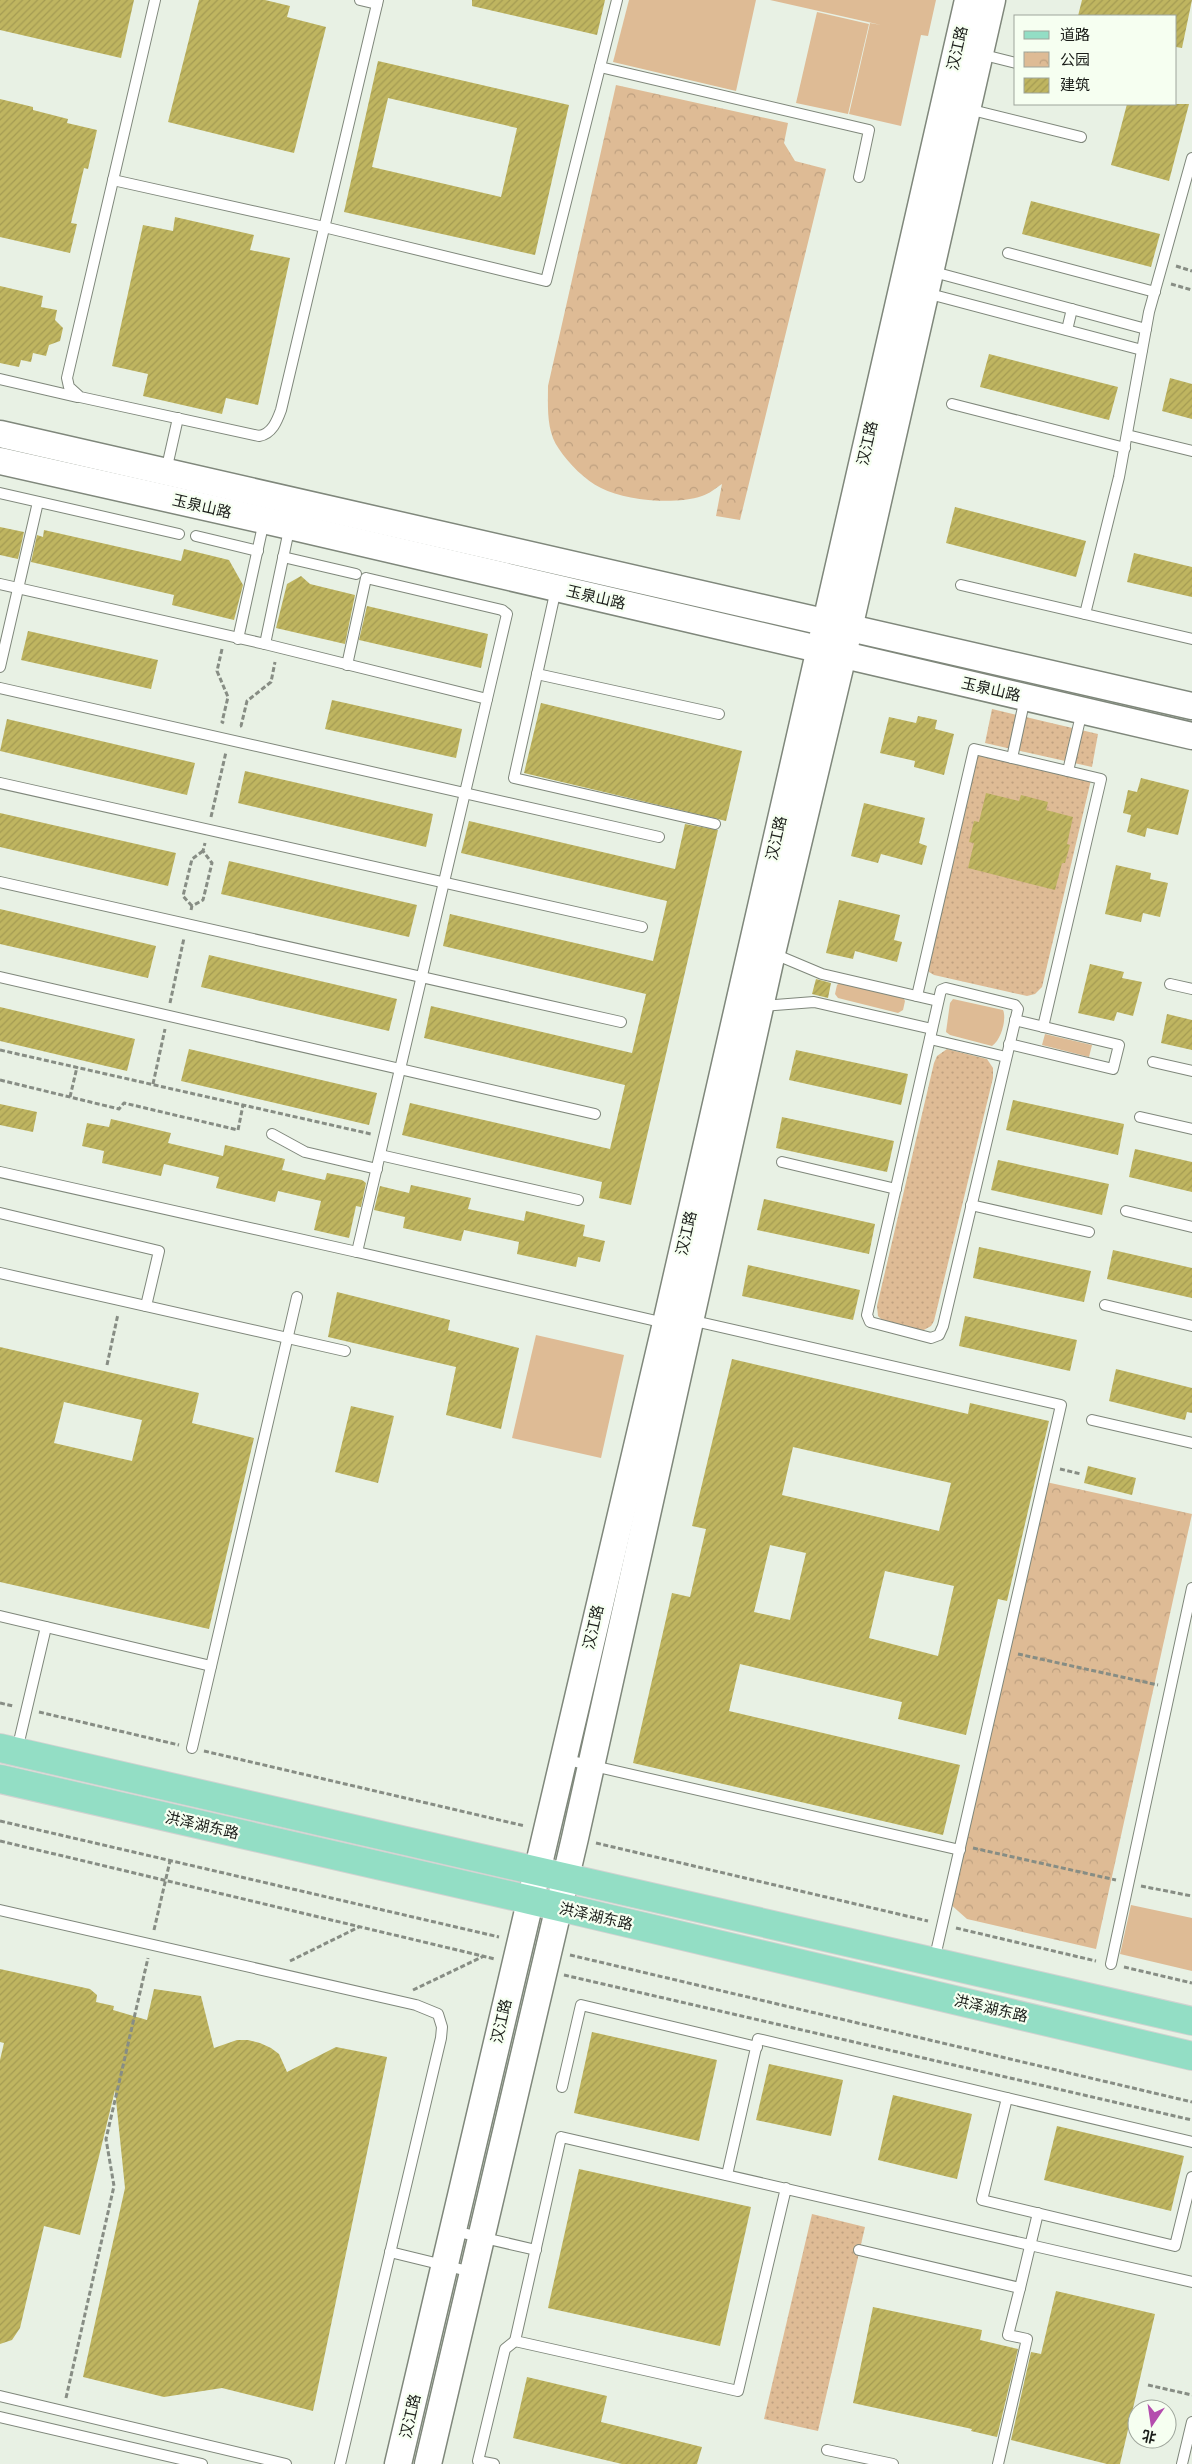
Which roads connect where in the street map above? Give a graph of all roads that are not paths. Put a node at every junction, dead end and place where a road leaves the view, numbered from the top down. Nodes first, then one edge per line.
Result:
1 (155, 0) edge
2 (360, 0) edge
3 (617, 0) edge
4 (968, 0) edge
5 (992, 0) edge
6 (377, 2) edge
7 (969, 51) junction
8 (1014, 62) edge
9 (600, 67) junction
10 (956, 106) junction
11 (1081, 138) dead end
12 (1192, 158) edge
13 (859, 177) dead end
14 (113, 180) junction
15 (324, 227) junction
16 (1008, 253) dead end
17 (917, 279) junction
18 (1155, 292) junction
19 (1072, 310) junction
20 (1146, 329) junction
21 (1067, 330) junction
22 (1142, 350) junction
23 (0, 379) edge
24 (80, 397) junction
25 (952, 404) dead end
26 (178, 418) junction
27 (0, 434) edge
28 (1127, 436) junction
29 (1124, 448) junction
30 (1192, 451) edge
31 (0, 461) edge
32 (163, 484) junction
33 (0, 493) edge
34 (38, 502) junction
35 (267, 508) junction
36 (292, 513) junction
37 (178, 534) dead end
38 (196, 536) dead end
39 (258, 550) junction
40 (283, 558) junction
41 (356, 574) dead end
42 (559, 574) junction
43 (0, 584) edge
44 (961, 585) dead end
45 (18, 588) junction
46 (1085, 614) junction
47 (838, 624) junction
48 (238, 639) junction
49 (1192, 639) edge
50 (265, 644) junction
51 (831, 652) junction
52 (347, 665) junction
53 (0, 666) edge
54 (537, 674) junction
55 (0, 688) edge
56 (1025, 697) junction
57 (487, 699) junction
58 (1192, 706) edge
59 (1083, 710) junction
60 (719, 714) dead end
61 (1192, 736) edge
62 (1012, 758) junction
63 (1068, 771) junction
64 (0, 783) edge
65 (465, 793) junction
66 (715, 824) dead end
67 (659, 837) dead end
68 (0, 882) edge
69 (444, 882) junction
70 (642, 926) dead end
71 (772, 953) junction
72 (0, 977) edge
73 (422, 977) junction
74 (1170, 984) dead end
75 (1192, 989) edge
76 (917, 996) junction
77 (938, 1001) junction
78 (761, 1006) junction
79 (1015, 1020) junction
80 (621, 1022) dead end
81 (1043, 1027) junction
82 (931, 1034) junction
83 (1009, 1044) junction
84 (1006, 1057) junction
85 (1153, 1062) dead end
86 (400, 1069) junction
87 (1192, 1071) edge
88 (595, 1114) dead end
89 (1140, 1117) dead end
90 (1192, 1129) edge
91 (272, 1134) dead end
92 (380, 1156) junction
93 (782, 1162) dead end
94 (376, 1169) junction
95 (0, 1172) edge
96 (896, 1189) junction
97 (578, 1200) dead end
98 (971, 1205) junction
99 (1126, 1211) dead end
100 (0, 1213) edge
101 (1192, 1227) edge
102 (1089, 1232) dead end
103 (357, 1252) junction
104 (0, 1273) edge
105 (297, 1297) dead end
106 (1105, 1305) dead end
107 (146, 1306) junction
108 (676, 1319) junction
109 (1192, 1326) edge
110 (288, 1338) junction
111 (345, 1351) dead end
112 (1092, 1420) dead end
113 (1192, 1443) edge
114 (1192, 1588) edge
115 (0, 1616) edge
116 (46, 1627) junction
117 (211, 1666) junction
118 (192, 1748) dead end
119 (8, 1750) edge
120 (563, 1759) junction
121 (591, 1766) junction
122 (0, 1779) edge
123 (960, 1847) junction
124 (537, 1870) junction
125 (566, 1877) junction
126 (530, 1900) junction
127 (559, 1907) junction
128 (0, 1910) edge
129 (934, 1962) junction
130 (1110, 1964) dead end
131 (1192, 2021) edge
132 (757, 2047) junction
133 (1192, 2056) edge
134 (562, 2087) dead end
135 (1007, 2098) junction
136 (1192, 2142) edge
137 (726, 2175) junction
138 (1192, 2177) edge
139 (786, 2188) junction
140 (1038, 2213) junction
141 (453, 2231) junction
142 (481, 2237) junction
143 (1030, 2245) junction
144 (536, 2250) junction
145 (859, 2250) dead end
146 (390, 2252) junction
147 (445, 2266) junction
148 (473, 2273) junction
149 (1192, 2282) edge
150 (1020, 2288) junction
151 (515, 2341) junction
152 (0, 2396) edge
153 (0, 2417) edge
154 (1192, 2422) edge
155 (827, 2450) dead end
156 (202, 2464) edge
157 (286, 2464) edge
158 (340, 2464) edge
159 (398, 2464) edge
160 (428, 2464) edge
161 (494, 2464) edge
162 (893, 2464) edge
163 (998, 2464) edge
164 (1182, 2464) edge

1 - 14 lane
2 - 6 lane
3 - 9 lane
4 - 7 street, 汉江路
5 - 7 street, 汉江路
6 - 15 lane
7 - 8 lane
7 - 10 street, 汉江路
9 - 13 lane
9 - 15 lane
10 - 11 lane
10 - 17 street, 汉江路
12 - 18 lane
14 - 15 lane
14 - 24 lane
15 - 26 lane
16 - 18 lane
17 - 19 lane
17 - 21 lane
17 - 47 street, 汉江路
18 - 20 lane
19 - 20 lane
19 - 21 lane
20 - 22 lane
21 - 22 lane
22 - 28 lane
23 - 24 lane
24 - 26 lane
25 - 29 lane
26 - 32 lane
27 - 32 street, 玉泉山路
28 - 29 lane
28 - 30 lane
29 - 46 lane
31 - 32 street, 玉泉山路
32 - 35 street, 玉泉山路
33 - 34 lane
34 - 37 lane
34 - 45 lane
35 - 36 street, 玉泉山路
35 - 39 lane
36 - 40 lane
36 - 42 street, 玉泉山路
38 - 39 lane
39 - 48 lane
40 - 41 lane
40 - 50 lane
42 - 47 street, 玉泉山路
42 - 51 street, 玉泉山路
42 - 54 lane
43 - 45 lane
44 - 46 lane
45 - 48 lane
45 - 53 lane
46 - 49 lane
47 - 51 street, 汉江路
47 - 58 street, 玉泉山路
48 - 50 lane
50 - 52 lane
51 - 56 street, 玉泉山路
51 - 71 street, 汉江路
51 - 108 street, 汉江路
52 - 57 lane
52 - 57 lane
54 - 60 lane
54 - 66 lane
55 - 65 lane
56 - 59 street, 玉泉山路
56 - 62 lane
57 - 65 lane
59 - 61 street, 玉泉山路
59 - 63 lane
62 - 63 lane
62 - 76 lane
63 - 81 lane
64 - 69 lane
65 - 67 lane
65 - 69 lane
68 - 73 lane
69 - 70 lane
69 - 73 lane
71 - 76 lane
71 - 78 street, 汉江路
72 - 86 lane
73 - 80 lane
73 - 86 lane
74 - 75 lane
76 - 77 lane
77 - 79 lane
77 - 82 lane
78 - 82 lane
78 - 108 street, 汉江路
79 - 81 lane
79 - 83 lane
81 - 83 lane
82 - 84 lane
82 - 96 lane
83 - 84 lane
84 - 98 lane
85 - 87 lane
86 - 88 lane
86 - 92 lane
89 - 90 lane
91 - 94 lane
92 - 94 lane
92 - 97 lane
93 - 96 lane
94 - 103 lane
95 - 103 lane
96 - 98 lane
98 - 102 lane
99 - 101 lane
100 - 107 lane
103 - 108 lane
104 - 107 lane
105 - 110 lane
106 - 109 lane
107 - 110 lane
108 - 120 street, 汉江路
108 - 121 street, 汉江路
108 - 123 lane
110 - 111 lane
110 - 117 lane
112 - 113 lane
114 - 130 lane
115 - 116 lane
116 - 117 lane
116 - 119 lane
117 - 118 lane
119 - 124 main road, 洪泽湖东路
120 - 121 lane
120 - 124 street, 汉江路
121 - 123 lane
121 - 125 street, 汉江路
122 - 126 main road, 洪泽湖东路
123 - 129 lane
124 - 125 main road, 洪泽湖东路
124 - 126 street, 汉江路
125 - 127 street, 汉江路
125 - 129 main road, 洪泽湖东路
126 - 127 main road, 洪泽湖东路
126 - 141 street, 汉江路
127 - 133 main road, 洪泽湖东路
127 - 142 street, 汉江路
128 - 146 lane
129 - 131 main road, 洪泽湖东路
132 - 134 lane
132 - 135 lane
132 - 137 lane
135 - 136 lane
135 - 140 lane
137 - 139 lane
137 - 144 lane
138 - 140 lane
139 - 143 lane
139 - 151 lane
140 - 143 lane
141 - 142 lane
141 - 147 street, 汉江路
142 - 144 lane
142 - 148 street, 汉江路
143 - 149 lane
143 - 150 lane
144 - 151 lane
145 - 150 lane
146 - 147 lane
146 - 158 lane
147 - 148 lane
147 - 159 street, 汉江路
148 - 160 street, 汉江路
150 - 163 lane
151 - 161 lane
152 - 157 lane
153 - 156 lane
154 - 164 lane
155 - 162 lane

